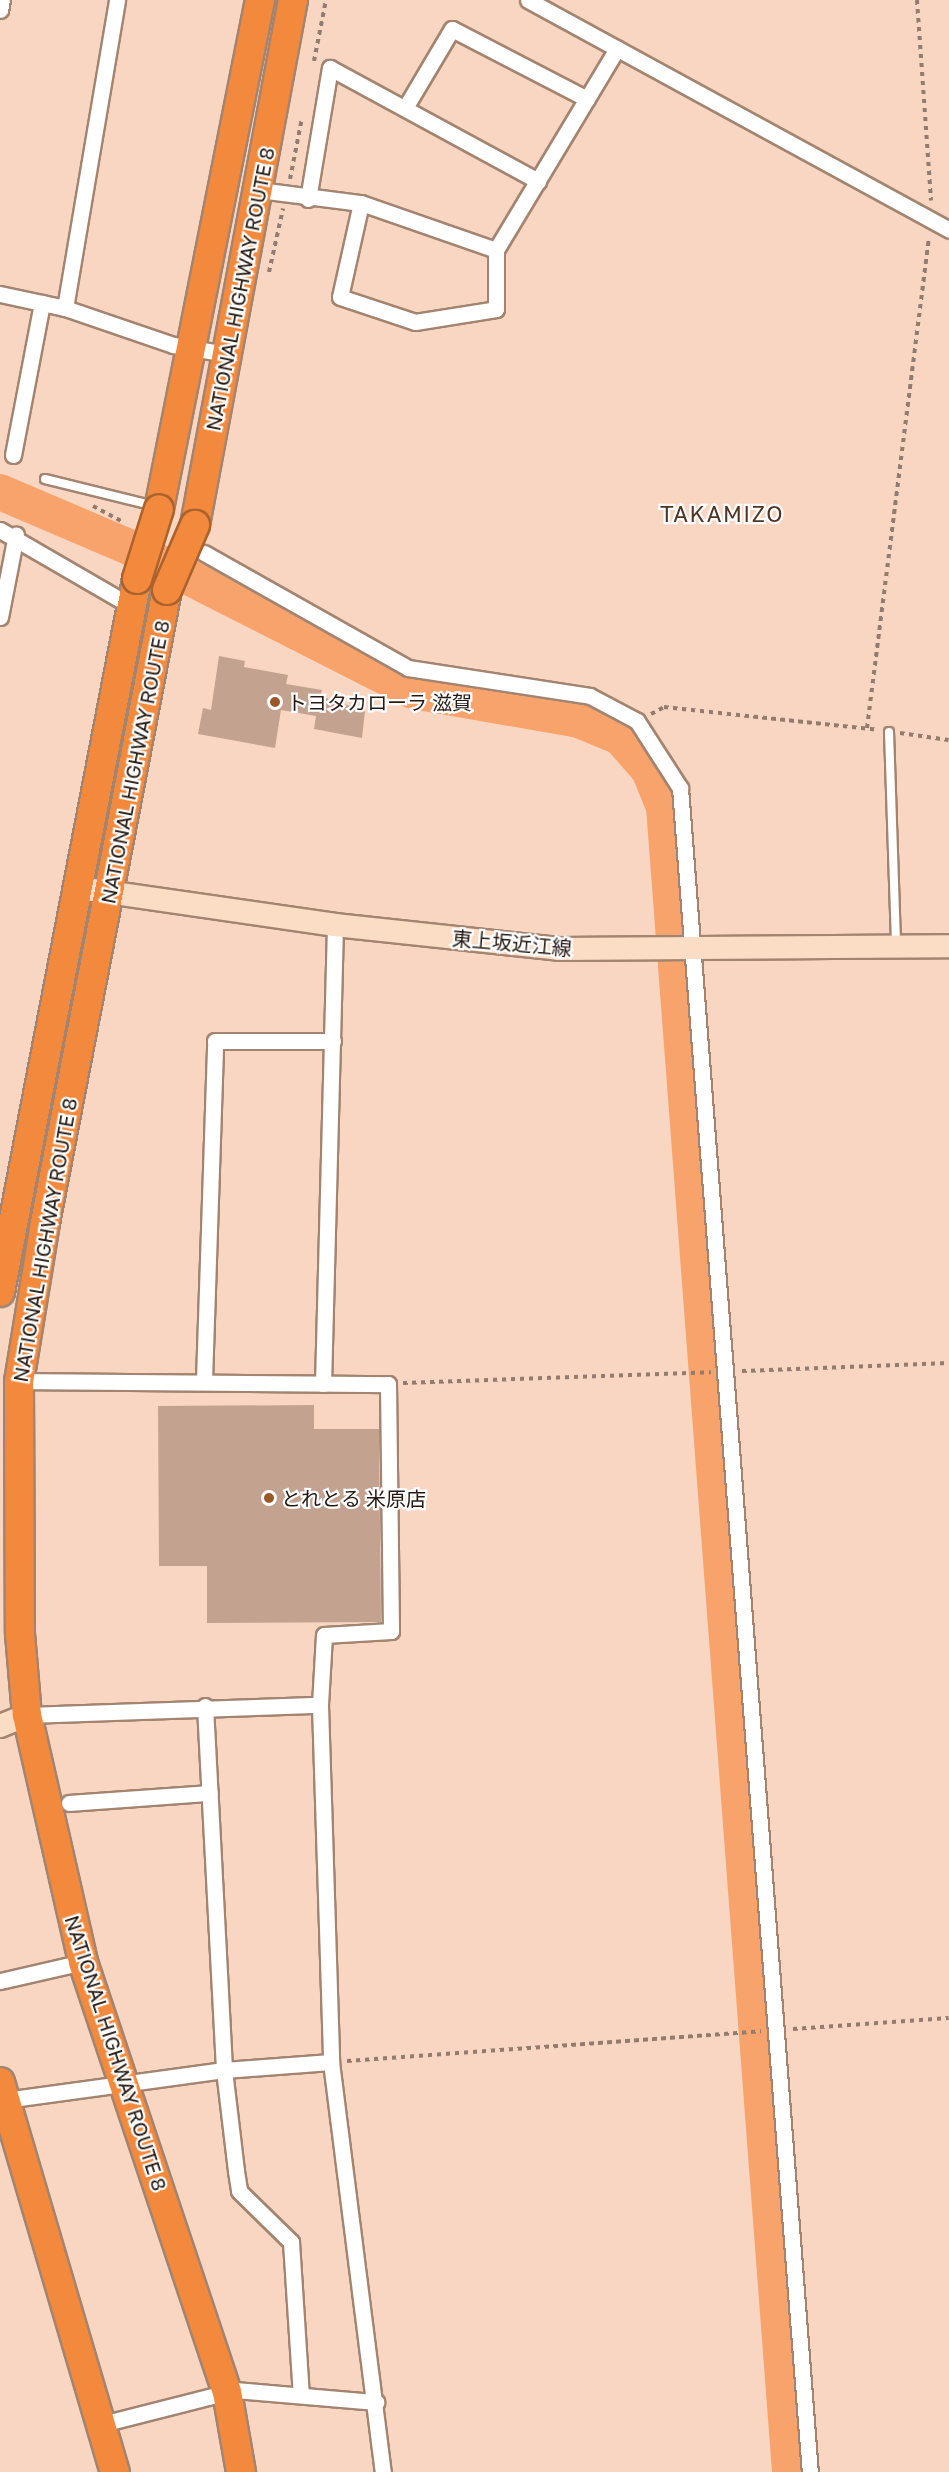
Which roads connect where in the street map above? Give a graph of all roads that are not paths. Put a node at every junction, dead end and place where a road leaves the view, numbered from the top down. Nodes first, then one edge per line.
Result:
1 (2, 0) edge
2 (117, 0) edge
3 (260, 0) edge
4 (293, 0) edge
5 (528, 0) edge
6 (0, 10) edge
7 (617, 50) junction
8 (587, 99) junction
9 (405, 108) junction
10 (538, 181) junction
11 (259, 190) junction
12 (308, 199) junction
13 (361, 203) junction
14 (949, 230) edge
15 (496, 250) junction
16 (0, 294) edge
17 (42, 303) junction
18 (65, 308) junction
19 (193, 349) junction
20 (227, 354) junction
21 (13, 455) dead end
22 (45, 479) dead end
23 (151, 506) junction
24 (0, 530) edge
25 (16, 535) junction
26 (204, 554) dead end
27 (134, 592) junction
28 (0, 617) edge
29 (889, 732) road end
30 (79, 888) junction
31 (111, 892) junction
32 (335, 925) junction
33 (949, 946) edge
34 (896, 947) junction
35 (680, 949) junction
36 (333, 1041) junction
37 (0, 1292) edge
38 (204, 1380) junction
39 (19, 1381) junction
40 (323, 1384) junction
41 (320, 1705) junction
42 (205, 1706) junction
43 (27, 1715) junction
44 (0, 1726) edge
45 (210, 1794) junction
46 (69, 1803) dead end
47 (82, 1962) junction
48 (0, 1981) edge
49 (331, 2062) junction
50 (224, 2070) junction
51 (122, 2083) junction
52 (2, 2091) edge
53 (227, 2392) junction
54 (301, 2395) junction
55 (376, 2402) junction
56 (102, 2424) junction
57 (115, 2472) edge
58 (241, 2472) edge
59 (383, 2472) edge
60 (810, 2472) edge

1 - 6 street
2 - 18 street
3 - 19 highway, NATIONAL HIGHWAY ROUTE 8
4 - 11 highway, NATIONAL HIGHWAY ROUTE 8
5 - 7 street
7 - 8 street
7 - 14 street
8 - 9 street
8 - 10 street
9 - 10 street
9 - 12 street
10 - 15 street
11 - 12 street
11 - 20 highway, NATIONAL HIGHWAY ROUTE 8
12 - 13 street
13 - 15 street
13 - 15 street
16 - 17 street
17 - 18 street
17 - 21 street
18 - 19 street
19 - 20 street
19 - 23 highway, NATIONAL HIGHWAY ROUTE 8
20 - 31 highway, NATIONAL HIGHWAY ROUTE 8, bridge
22 - 23 lane
23 - 27 highway, NATIONAL HIGHWAY ROUTE 8, bridge
24 - 25 street
25 - 27 street
25 - 28 street
26 - 35 street
27 - 30 highway, NATIONAL HIGHWAY ROUTE 8
29 - 34 lane
30 - 31 main road, 東上坂近江線
30 - 37 highway, NATIONAL HIGHWAY ROUTE 8
31 - 32 main road, 東上坂近江線
31 - 39 highway, NATIONAL HIGHWAY ROUTE 8
32 - 35 main road, 東上坂近江線
32 - 36 street
33 - 34 main road, 東上坂近江線
34 - 35 main road, 東上坂近江線
35 - 60 street
36 - 38 street
36 - 40 street
38 - 39 street
38 - 40 street
39 - 43 highway, NATIONAL HIGHWAY ROUTE 8
40 - 41 street
41 - 42 street
41 - 49 street
42 - 43 street
42 - 45 street
43 - 44 main road
43 - 47 highway, NATIONAL HIGHWAY ROUTE 8
45 - 46 street
45 - 50 street
47 - 48 street
47 - 51 highway, NATIONAL HIGHWAY ROUTE 8
49 - 50 street
49 - 55 street
50 - 51 street
50 - 54 street
51 - 52 street
51 - 53 highway, NATIONAL HIGHWAY ROUTE 8
52 - 56 highway
53 - 54 street
53 - 56 street
53 - 58 highway, NATIONAL HIGHWAY ROUTE 8
54 - 55 street
55 - 59 street
56 - 57 highway

